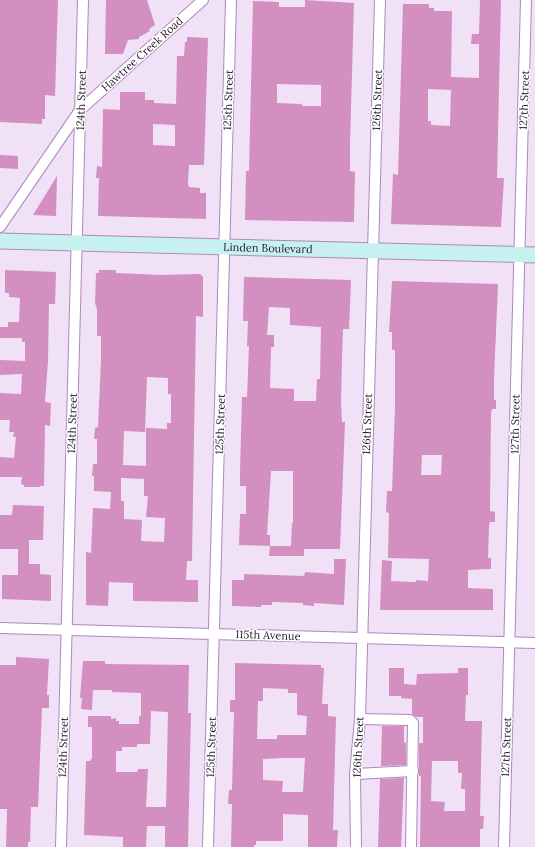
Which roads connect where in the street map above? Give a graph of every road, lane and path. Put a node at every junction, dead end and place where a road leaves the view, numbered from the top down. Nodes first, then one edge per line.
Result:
1 (83, 0) edge
2 (203, 0) edge
3 (231, 0) edge
4 (380, 0) edge
5 (526, 0) edge
6 (80, 110) junction
7 (0, 227) edge
8 (0, 241) edge
9 (77, 243) junction
10 (224, 247) junction
11 (372, 251) junction
12 (519, 255) junction
13 (535, 255) edge
14 (0, 628) edge
15 (67, 630) junction
16 (214, 634) junction
17 (362, 638) junction
18 (509, 642) junction
19 (535, 643) edge
20 (360, 719) junction
21 (413, 771) junction
22 (355, 774) junction
23 (61, 847) edge
24 (208, 847) edge
25 (356, 847) edge
26 (411, 847) edge
27 (504, 847) edge

1 - 6 street, 124th Street
2 - 6 street, Hawtree Creek Road
3 - 10 street, 125th Street
4 - 11 street, 126th Street
5 - 12 street, 127th Street
6 - 7 street, Hawtree Creek Road
6 - 9 street, 124th Street
8 - 9 main road, Linden Boulevard
9 - 10 main road, Linden Boulevard
9 - 15 street, 124th Street
10 - 11 main road, Linden Boulevard
10 - 16 street, 125th Street
11 - 12 main road, Linden Boulevard
11 - 17 street, 126th Street
12 - 13 main road, Linden Boulevard
12 - 18 street, 127th Street
14 - 15 street, 115th Avenue
15 - 16 street, 115th Avenue
15 - 23 street, 124th Street
16 - 17 street, 115th Avenue
16 - 24 street, 125th Street
17 - 18 street, 115th Avenue
17 - 20 street, 126th Street
18 - 19 street, 115th Avenue
18 - 27 street, 127th Street
20 - 21 street
20 - 22 street, 126th Street
21 - 22 street
21 - 26 street
22 - 25 street, 126th Street

